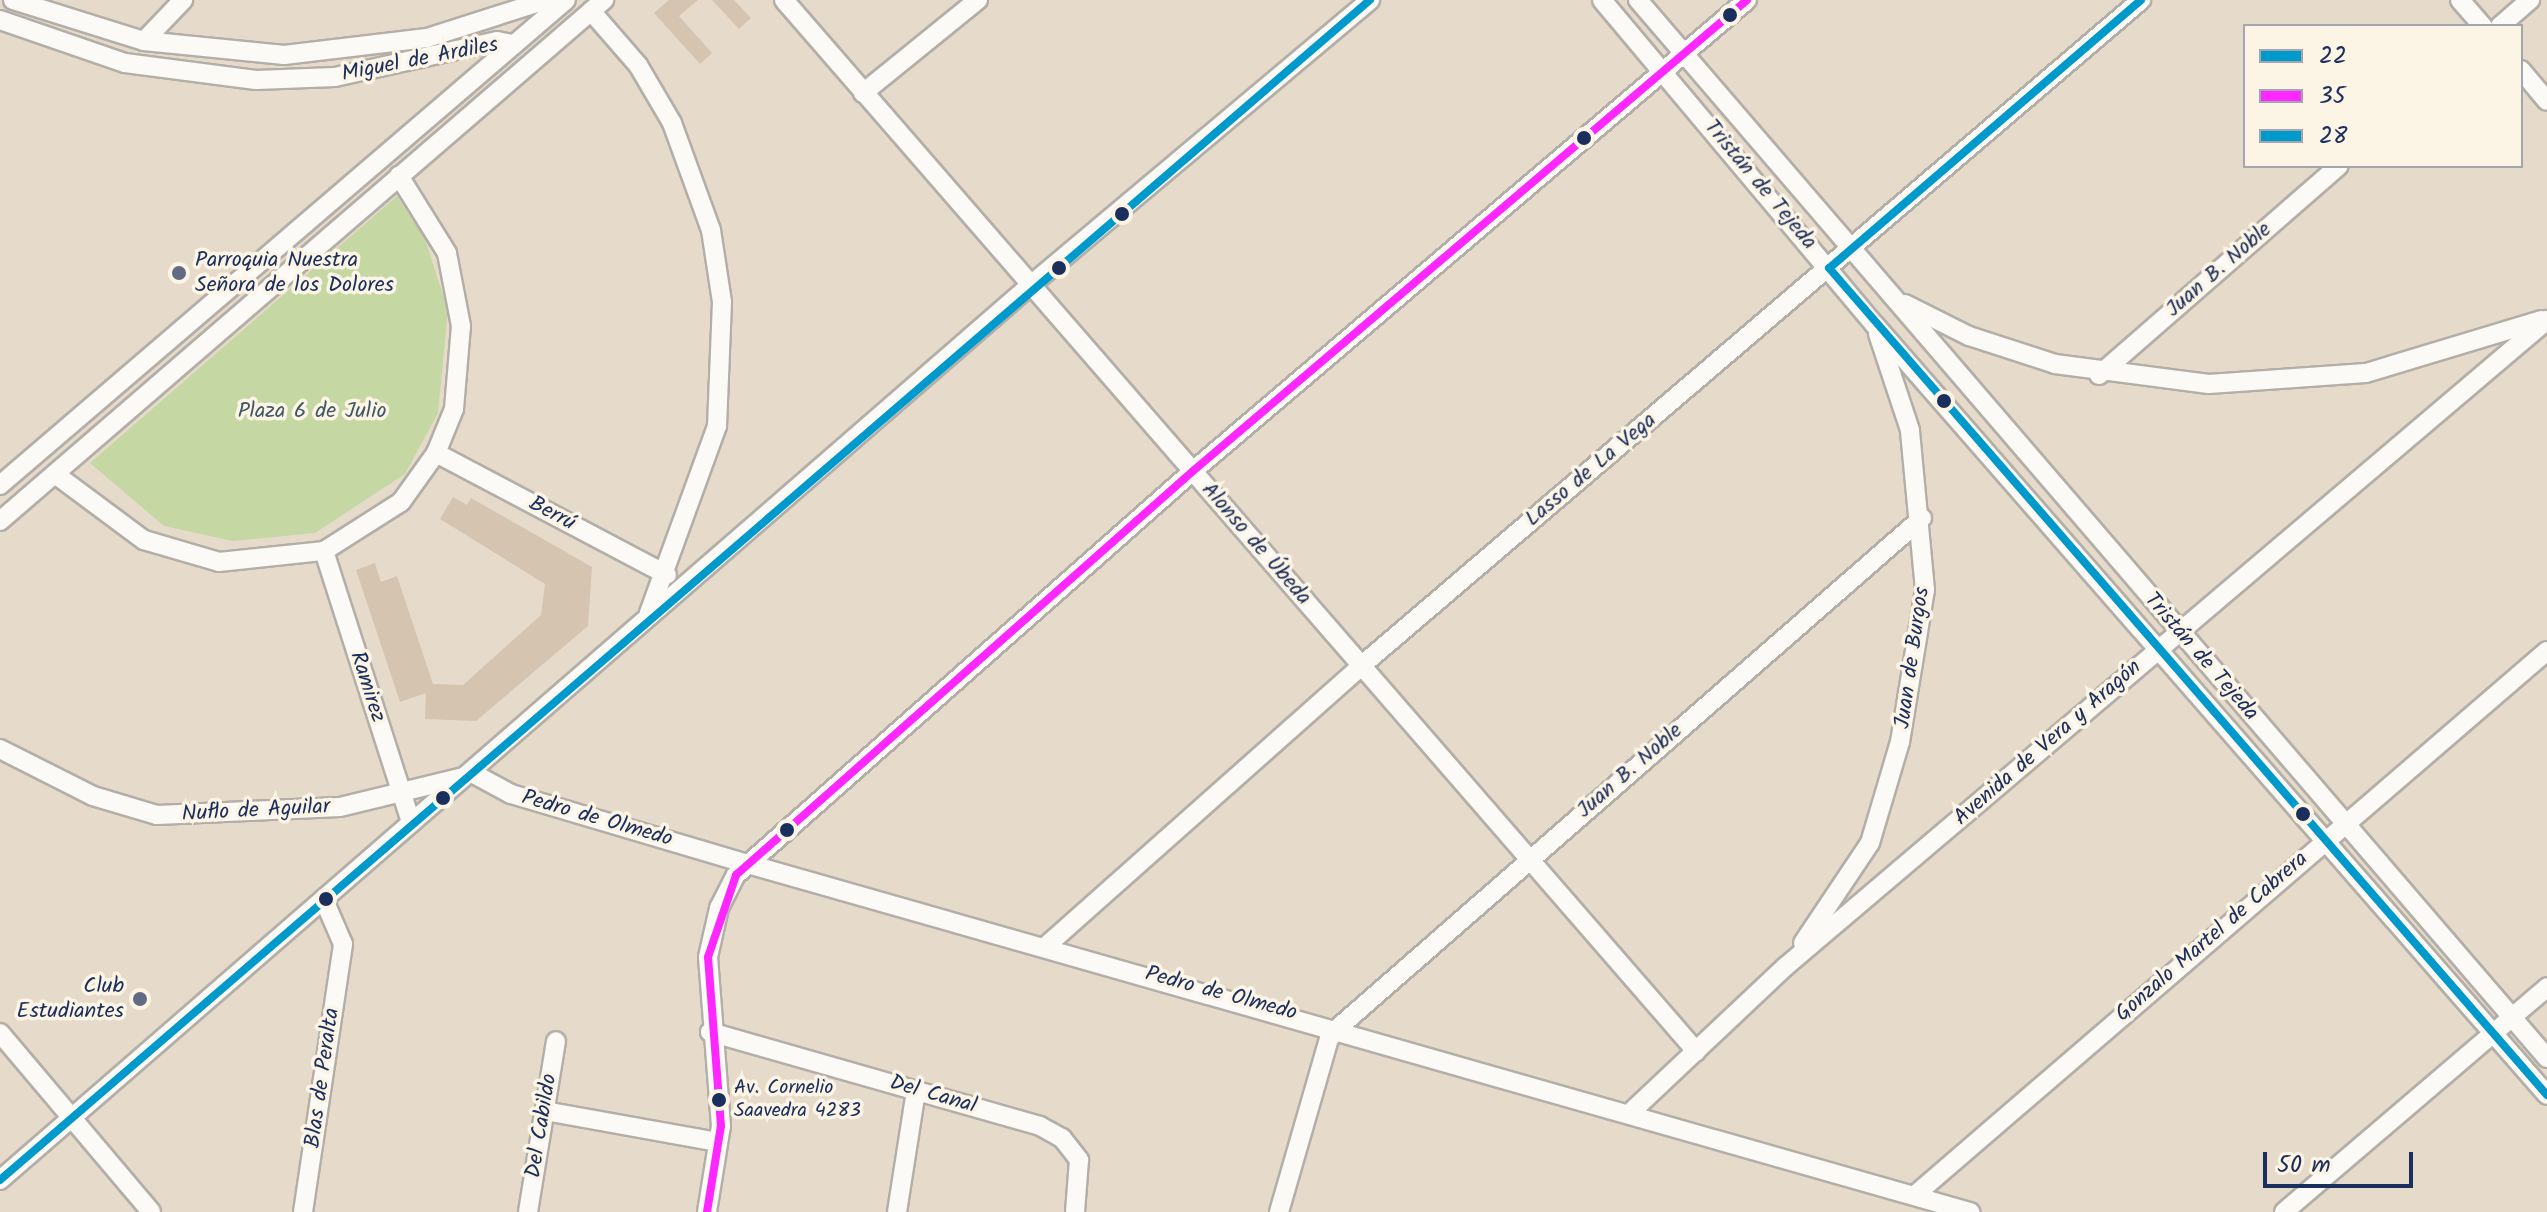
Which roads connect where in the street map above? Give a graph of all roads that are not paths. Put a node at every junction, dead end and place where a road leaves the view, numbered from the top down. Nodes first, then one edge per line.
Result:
1 (13, 0) edge
2 (183, 0) edge
3 (546, 0) edge
4 (566, 0) edge
5 (784, 0) edge
6 (978, 0) edge
7 (1370, 0) edge
8 (1602, 0) edge
9 (1638, 0) edge
10 (1747, 0) edge
11 (2141, 0) edge
12 (2460, 0) edge
13 (2530, 0) edge
14 (598, 6) edge
15 (0, 20) edge
16 (2481, 24) edge
17 (2502, 24) edge
18 (144, 41) junction
19 (513, 44) junction
20 (1684, 54) junction
21 (1665, 72) junction
22 (2523, 72) edge
23 (863, 93) junction
24 (2547, 101) edge
25 (2337, 168) edge
26 (399, 176) junction
27 (1851, 249) junction
28 (1829, 268) junction
29 (1033, 283) junction
30 (1895, 300) junction
31 (2547, 319) edge
32 (1874, 324) junction
33 (2099, 375) junction
34 (436, 453) junction
35 (1193, 471) junction
36 (55, 474) junction
37 (0, 485) edge
38 (1922, 518) junction
39 (0, 521) edge
40 (324, 551) junction
41 (667, 575) junction
42 (646, 619) junction
43 (2179, 632) junction
44 (2159, 647) junction
45 (2547, 651) edge
46 (1361, 666) junction
47 (0, 749) edge
48 (474, 774) junction
49 (402, 794) junction
50 (411, 822) junction
51 (2344, 823) junction
52 (2325, 839) junction
53 (1527, 860) junction
54 (748, 864) junction
55 (324, 900) junction
56 (1046, 946) junction
57 (1785, 967) junction
58 (2547, 987) edge
59 (2512, 1017) junction
60 (1339, 1027) junction
61 (710, 1032) junction
62 (0, 1033) edge
63 (2495, 1033) junction
64 (556, 1041) dead end
65 (1696, 1051) junction
66 (2547, 1058) edge
67 (916, 1090) junction
68 (2547, 1095) edge
69 (545, 1111) junction
70 (1630, 1113) junction
71 (72, 1118) junction
72 (718, 1142) junction
73 (0, 1180) edge
74 (1915, 1195) junction
75 (151, 1212) edge
76 (303, 1212) edge
77 (528, 1212) edge
78 (707, 1212) edge
79 (897, 1212) edge
80 (1075, 1212) edge
81 (1279, 1212) edge
82 (1970, 1212) edge
83 (2284, 1212) edge

1 - 18 street, Miguel de Ardiles
2 - 18 street
3 - 18 street, Miguel de Ardiles
4 - 19 street
5 - 23 street, Alonso de Úbeda
6 - 23 street
7 - 29 street
8 - 21 street, Tristán de Tejeda
9 - 20 street, Tristán de Tejeda
10 - 20 street
11 - 27 street, Lasso de La Vega
12 - 16 street
13 - 17 street
14 - 26 street
14 - 41 street
15 - 19 street, Miguel de Ardiles
19 - 37 street
20 - 21 street
20 - 27 street, Tristán de Tejeda
21 - 28 street, Tristán de Tejeda
21 - 35 street
22 - 24 street
23 - 29 street, Alonso de Úbeda
25 - 33 street, Juan B. Noble
26 - 34 street
26 - 36 street
27 - 28 street, Lasso de La Vega
27 - 30 street, Tristán de Tejeda
28 - 32 street, Tristán de Tejeda
28 - 46 street, Lasso de La Vega
29 - 35 street, Alonso de Úbeda
29 - 42 street
30 - 33 street
30 - 43 street, Tristán de Tejeda
31 - 33 street
31 - 43 street, Avenida de Vera y Aragón
32 - 38 street, Juan de Burgos
32 - 44 street, Tristán de Tejeda
34 - 40 street
34 - 41 street, Berrú
35 - 46 street, Alonso de Úbeda
35 - 54 street
36 - 39 street
36 - 40 street
38 - 53 street, Juan B. Noble
38 - 57 street, Juan de Burgos
40 - 49 street, Ramirez
41 - 42 street
42 - 48 street
43 - 44 street, Avenida de Vera y Aragón
43 - 51 street, Tristán de Tejeda
44 - 52 street, Tristán de Tejeda
44 - 57 street, Avenida de Vera y Aragón
45 - 51 street, Gonzalo Martel de Cabrera
46 - 53 street, Alonso de Úbeda
46 - 56 street, Lasso de La Vega
47 - 49 street, Nuflo de Aguilar
48 - 49 street, Nuflo de Aguilar
48 - 50 street
48 - 54 street, Pedro de Olmedo
49 - 50 street, Ramirez
50 - 55 street
51 - 52 street, Gonzalo Martel de Cabrera
51 - 59 street, Tristán de Tejeda
52 - 63 street, Tristán de Tejeda
52 - 74 street, Gonzalo Martel de Cabrera
53 - 60 street, Juan B. Noble
53 - 65 street, Alonso de Úbeda
54 - 56 street, Pedro de Olmedo
54 - 61 street
55 - 71 street
55 - 76 street, Blas de Peralta
56 - 60 street, Pedro de Olmedo
57 - 65 street, Avenida de Vera y Aragón
58 - 59 street
59 - 63 street
59 - 66 street, Tristán de Tejeda
60 - 70 street, Pedro de Olmedo
60 - 81 street
61 - 67 street, Del Canal
61 - 72 street
62 - 71 street
63 - 68 street, Tristán de Tejeda
63 - 83 street
64 - 69 street, Del Cabildo
65 - 70 street, Avenida de Vera y Aragón
67 - 79 street
67 - 80 street, Del Canal
69 - 72 street
69 - 77 street, Del Cabildo
70 - 74 street, Pedro de Olmedo
71 - 73 street
71 - 75 street
72 - 78 street
74 - 82 street, Pedro de Olmedo

